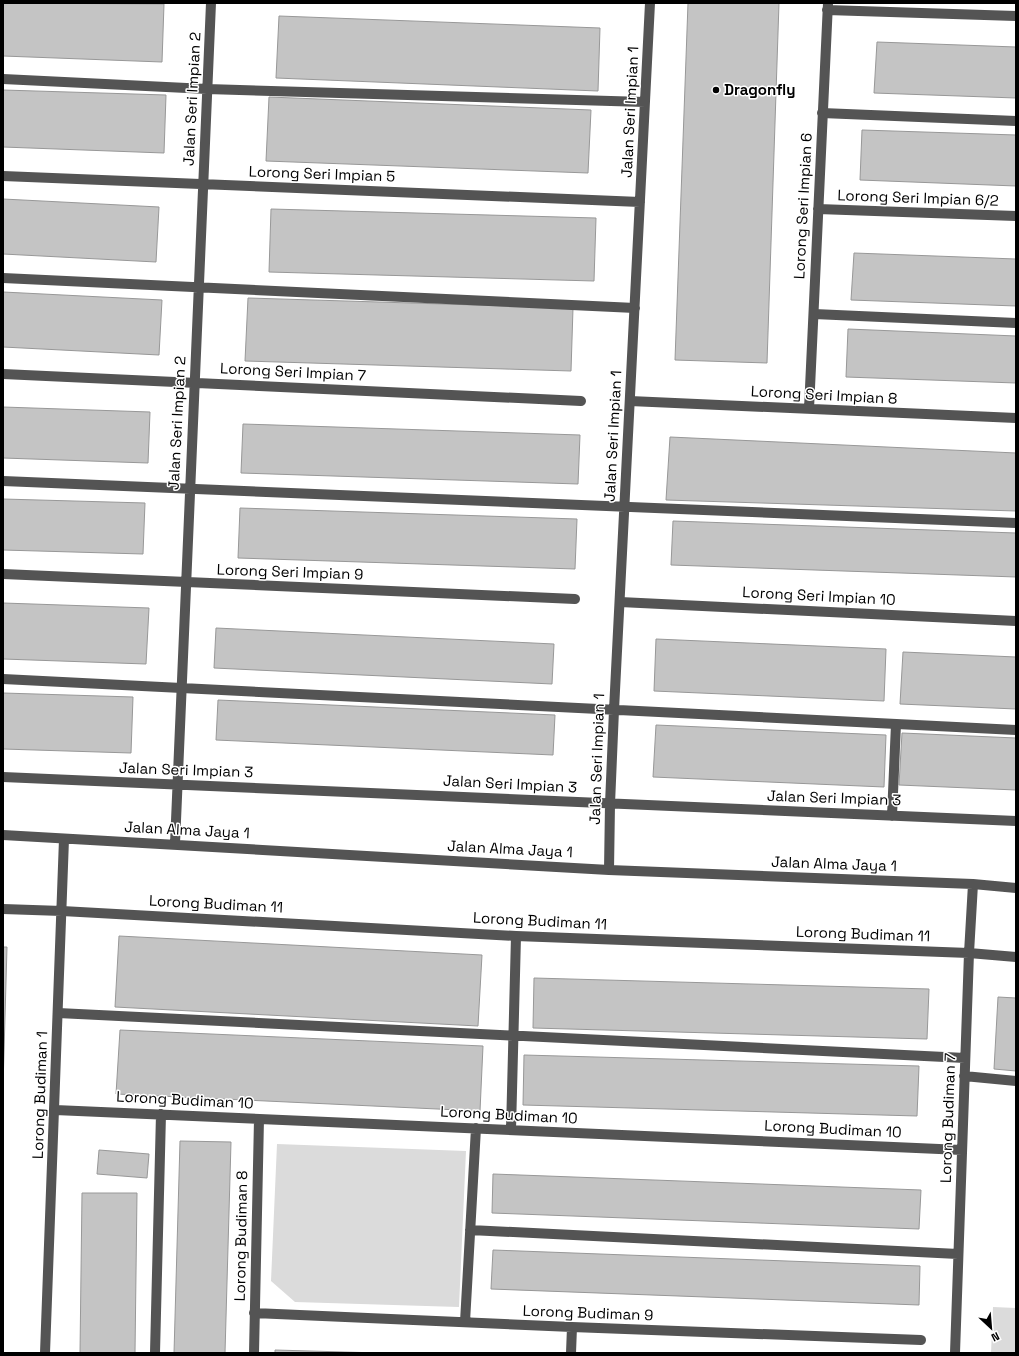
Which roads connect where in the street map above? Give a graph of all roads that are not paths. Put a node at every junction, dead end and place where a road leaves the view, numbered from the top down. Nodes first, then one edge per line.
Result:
1 (211, 3) edge
2 (650, 3) edge
3 (828, 6) edge
4 (1016, 16) edge
5 (3, 79) edge
6 (207, 89) junction
7 (645, 102) junction
8 (822, 113) junction
9 (1016, 121) edge
10 (3, 176) edge
11 (203, 184) junction
12 (640, 202) junction
13 (818, 209) junction
14 (1016, 216) edge
15 (3, 278) edge
16 (198, 287) junction
17 (635, 308) junction
18 (814, 314) junction
19 (1016, 323) edge
20 (3, 374) edge
21 (194, 382) junction
22 (581, 401) dead end
23 (630, 401) junction
24 (809, 409) junction
25 (1016, 418) edge
26 (3, 481) edge
27 (189, 489) junction
28 (625, 507) junction
29 (1016, 523) edge
30 (3, 574) edge
31 (185, 582) junction
32 (575, 599) dead end
33 (620, 602) junction
34 (1016, 620) edge
35 (3, 678) edge
36 (181, 687) junction
37 (614, 710) junction
38 (896, 724) junction
39 (1016, 730) edge
40 (3, 777) edge
41 (176, 785) junction
42 (610, 804) junction
43 (892, 816) junction
44 (1016, 821) edge
45 (3, 835) edge
46 (64, 839) junction
47 (175, 844) junction
48 (609, 870) junction
49 (973, 884) junction
50 (1016, 888) edge
51 (3, 909) edge
52 (62, 911) junction
53 (516, 936) junction
54 (969, 953) junction
55 (1016, 957) edge
56 (58, 1013) junction
57 (514, 1036) junction
58 (965, 1058) junction
59 (964, 1076) junction
60 (1016, 1081) edge
61 (55, 1110) junction
62 (161, 1114) junction
63 (259, 1119) junction
64 (476, 1128) junction
65 (511, 1130) junction
66 (962, 1150) junction
67 (470, 1230) junction
68 (958, 1254) junction
69 (254, 1312) junction
70 (465, 1322) junction
71 (572, 1327) junction
72 (921, 1340) dead end
73 (45, 1353) edge
74 (155, 1353) edge
75 (254, 1353) edge
76 (571, 1353) edge
77 (955, 1353) edge

1 - 6 street, Jalan Seri Impian 2
2 - 7 street, Jalan Seri Impian 1
3 - 4 street
3 - 8 street, Lorong Seri Impian 6
5 - 6 street
6 - 7 street
6 - 11 street, Jalan Seri Impian 2
7 - 12 street, Jalan Seri Impian 1
8 - 9 street
8 - 13 street, Lorong Seri Impian 6
10 - 11 street, Lorong Seri Impian 5
11 - 12 street, Lorong Seri Impian 5
11 - 16 street, Jalan Seri Impian 2
12 - 17 street, Jalan Seri Impian 1
13 - 14 street, Lorong Seri Impian 6/2
13 - 18 street, Lorong Seri Impian 6
15 - 16 street
16 - 17 street
16 - 21 street, Jalan Seri Impian 2
17 - 23 street, Jalan Seri Impian 1
18 - 19 street
18 - 24 street, Lorong Seri Impian 6
20 - 21 street, Lorong Seri Impian 7
21 - 22 street, Lorong Seri Impian 7
21 - 27 street, Jalan Seri Impian 2
23 - 24 street, Lorong Seri Impian 8
23 - 28 street, Jalan Seri Impian 1
24 - 25 street, Lorong Seri Impian 8
26 - 27 street
27 - 28 street
27 - 31 street, Jalan Seri Impian 2
28 - 29 street
28 - 33 street, Jalan Seri Impian 1
30 - 31 street, Lorong Seri Impian 9
31 - 32 street, Lorong Seri Impian 9
31 - 36 street, Jalan Seri Impian 2
33 - 34 street, Lorong Seri Impian 10
33 - 37 street, Jalan Seri Impian 1
35 - 36 street
36 - 37 street
36 - 41 street, Jalan Seri Impian 2
37 - 38 street
37 - 42 street, Jalan Seri Impian 1
38 - 39 street
38 - 43 street
40 - 41 street, Jalan Seri Impian 3
41 - 42 street, Jalan Seri Impian 3
41 - 47 street, Jalan Seri Impian 2
42 - 43 street, Jalan Seri Impian 3
42 - 48 street, Jalan Seri Impian 1
43 - 44 street, Jalan Seri Impian 3
45 - 46 street, Jalan Alma Jaya 1
46 - 47 street, Jalan Alma Jaya 1
46 - 52 street, Lorong Budiman 1
47 - 48 street, Jalan Alma Jaya 1
48 - 49 street, Jalan Alma Jaya 1
49 - 50 street, Jalan Alma Jaya 1
49 - 54 street, Lorong Budiman 7
51 - 52 street, Lorong Budiman 11
52 - 53 street, Lorong Budiman 11
52 - 56 street, Lorong Budiman 1
53 - 54 street, Lorong Budiman 11
53 - 57 street
54 - 55 street, Lorong Budiman 11
54 - 58 street, Lorong Budiman 7
56 - 57 street
56 - 61 street, Lorong Budiman 1
57 - 58 street
57 - 65 street
58 - 59 street, Lorong Budiman 7
59 - 60 street
59 - 66 street, Lorong Budiman 7
61 - 62 street, Lorong Budiman 10
61 - 73 street, Lorong Budiman 1
62 - 63 street, Lorong Budiman 10
62 - 74 street
63 - 64 street, Lorong Budiman 10
63 - 69 street, Lorong Budiman 8
64 - 65 street, Lorong Budiman 10
64 - 67 street
65 - 66 street, Lorong Budiman 10
66 - 68 street, Lorong Budiman 7
67 - 68 street
67 - 70 street
68 - 77 street, Lorong Budiman 7
69 - 70 street, Lorong Budiman 9
69 - 75 street, Lorong Budiman 8
70 - 71 street, Lorong Budiman 9
71 - 72 street, Lorong Budiman 9
71 - 76 street

